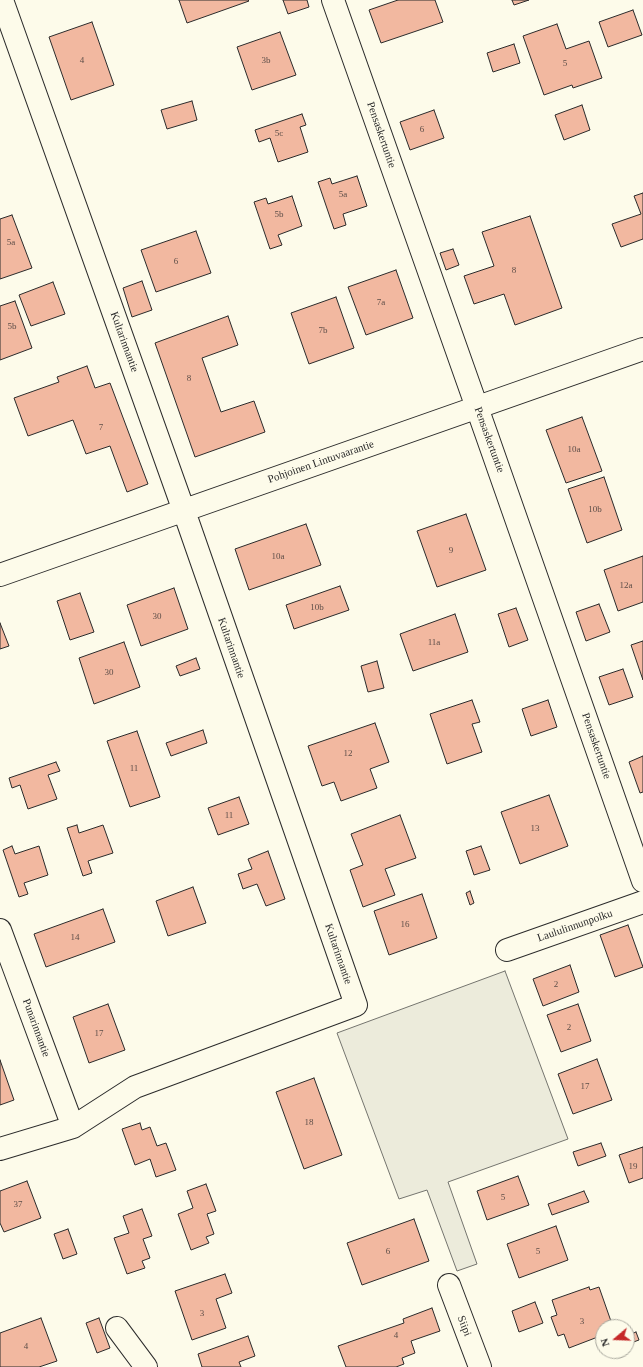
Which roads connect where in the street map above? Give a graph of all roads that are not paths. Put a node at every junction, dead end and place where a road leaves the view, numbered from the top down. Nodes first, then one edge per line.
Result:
1 (2, 0) edge
2 (333, 0) edge
3 (643, 349) edge
4 (477, 407) junction
5 (184, 511) junction
6 (0, 575) edge
7 (643, 881) edge
8 (643, 902) edge
9 (0, 930) edge
10 (507, 950) dead end
11 (73, 1127) junction
12 (0, 1149) edge
13 (449, 1285) dead end
14 (117, 1328) dead end
15 (146, 1367) edge
16 (480, 1367) edge

1 - 5 street, Kultarinnantie
2 - 4 street, Pensaskertuntie
3 - 4 street, Pohjoinen Lintuvaarantie
4 - 5 street, Pohjoinen Lintuvaarantie
4 - 7 street, Pensaskertuntie
5 - 6 street, Pohjoinen Lintuvaarantie
5 - 11 street, Kultarinnantie
8 - 10 street, Laululinnunpolku
9 - 11 street, Punarinnantie
11 - 12 street
13 - 16 street, Siipi
14 - 15 street

